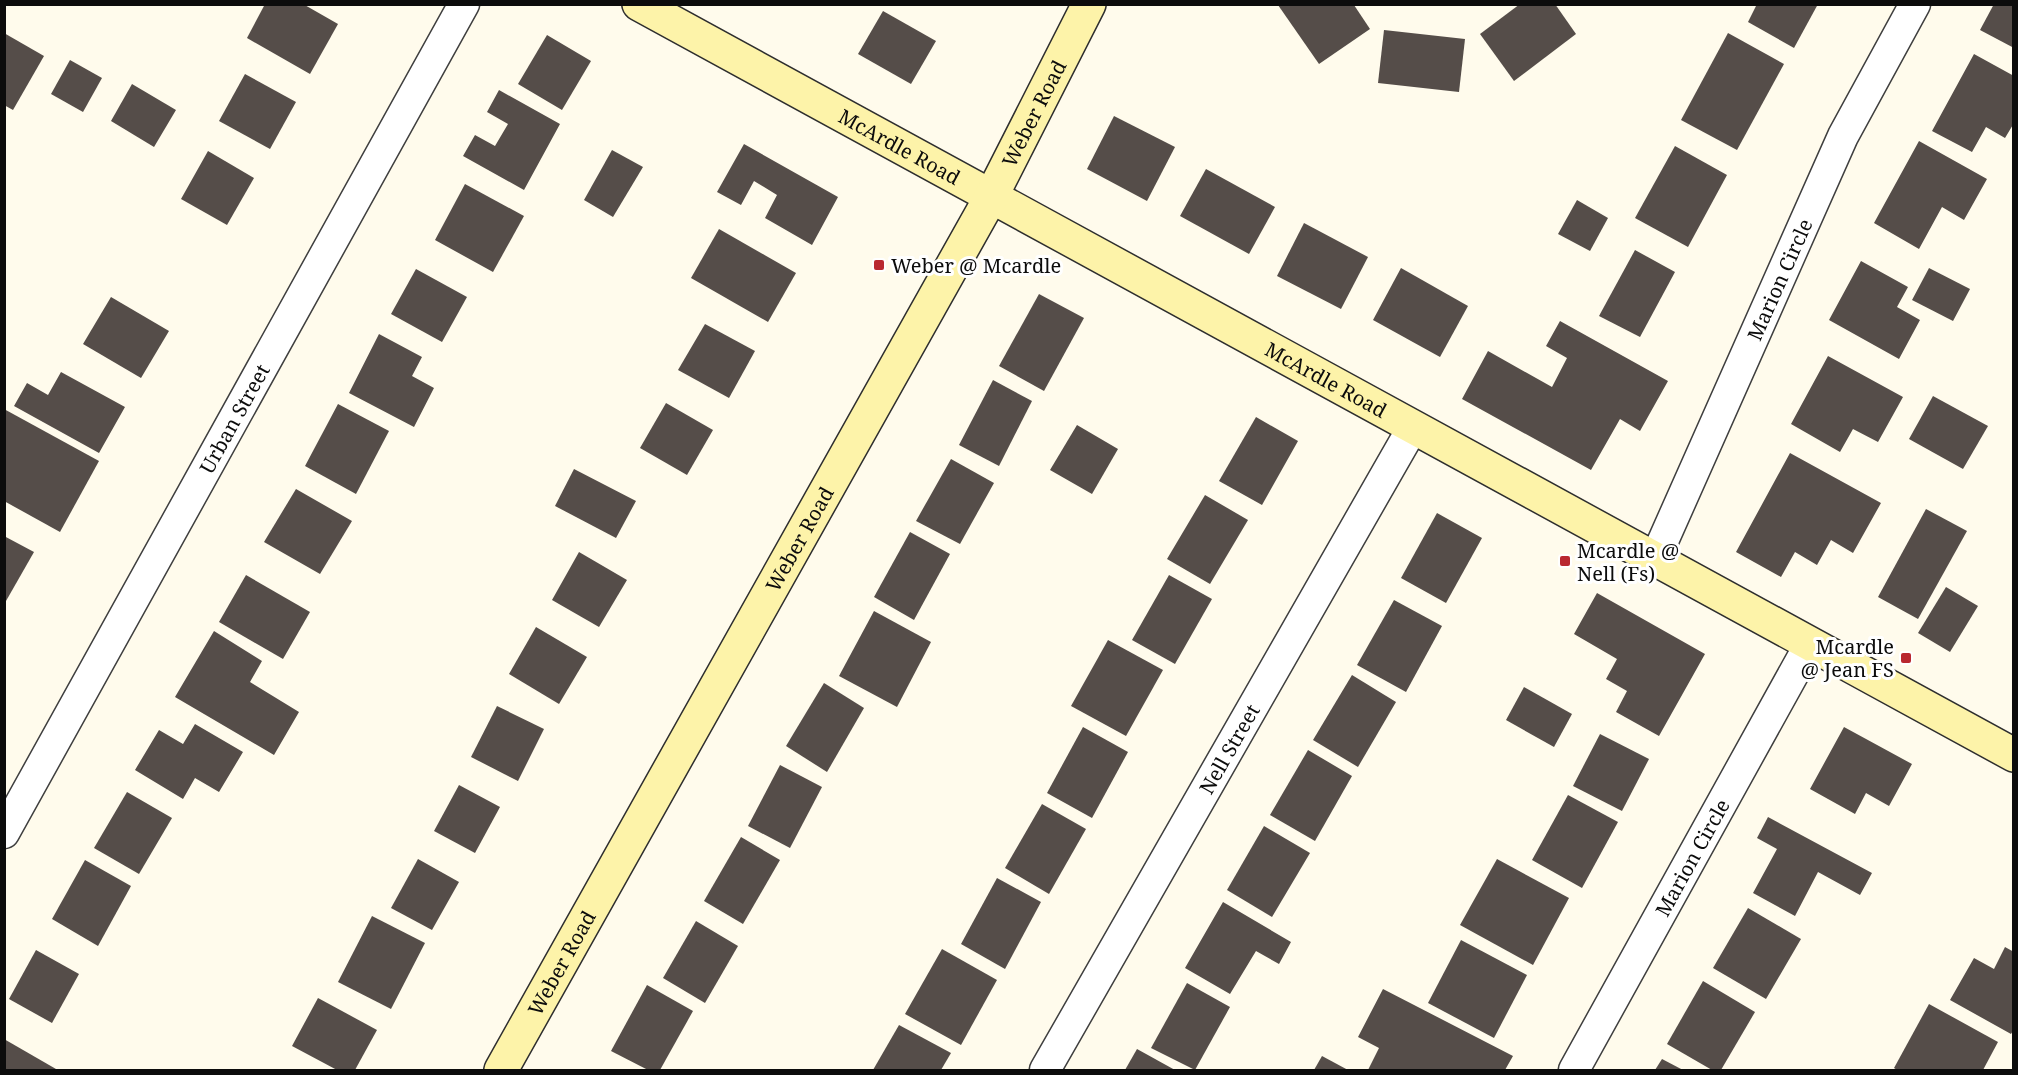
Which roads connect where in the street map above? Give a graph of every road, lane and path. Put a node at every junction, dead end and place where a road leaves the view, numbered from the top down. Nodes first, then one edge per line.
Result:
1 (464, 4) edge
2 (639, 4) edge
3 (1089, 4) edge
4 (1915, 4) edge
5 (991, 197) junction
6 (1413, 427) junction
7 (1655, 559) junction
8 (1810, 644) junction
9 (2013, 755) edge
10 (4, 833) edge
11 (501, 1071) edge
12 (1046, 1071) edge
13 (1574, 1071) edge

1 - 10 street, Urban Street
2 - 5 main road, McArdle Road
3 - 5 main road, Weber Road
4 - 7 street, Marion Circle
5 - 6 main road, McArdle Road
5 - 11 main road, Weber Road
6 - 7 main road, McArdle Road
6 - 12 street, Nell Street
7 - 8 main road, McArdle Road
8 - 9 main road, McArdle Road
8 - 13 street, Marion Circle

